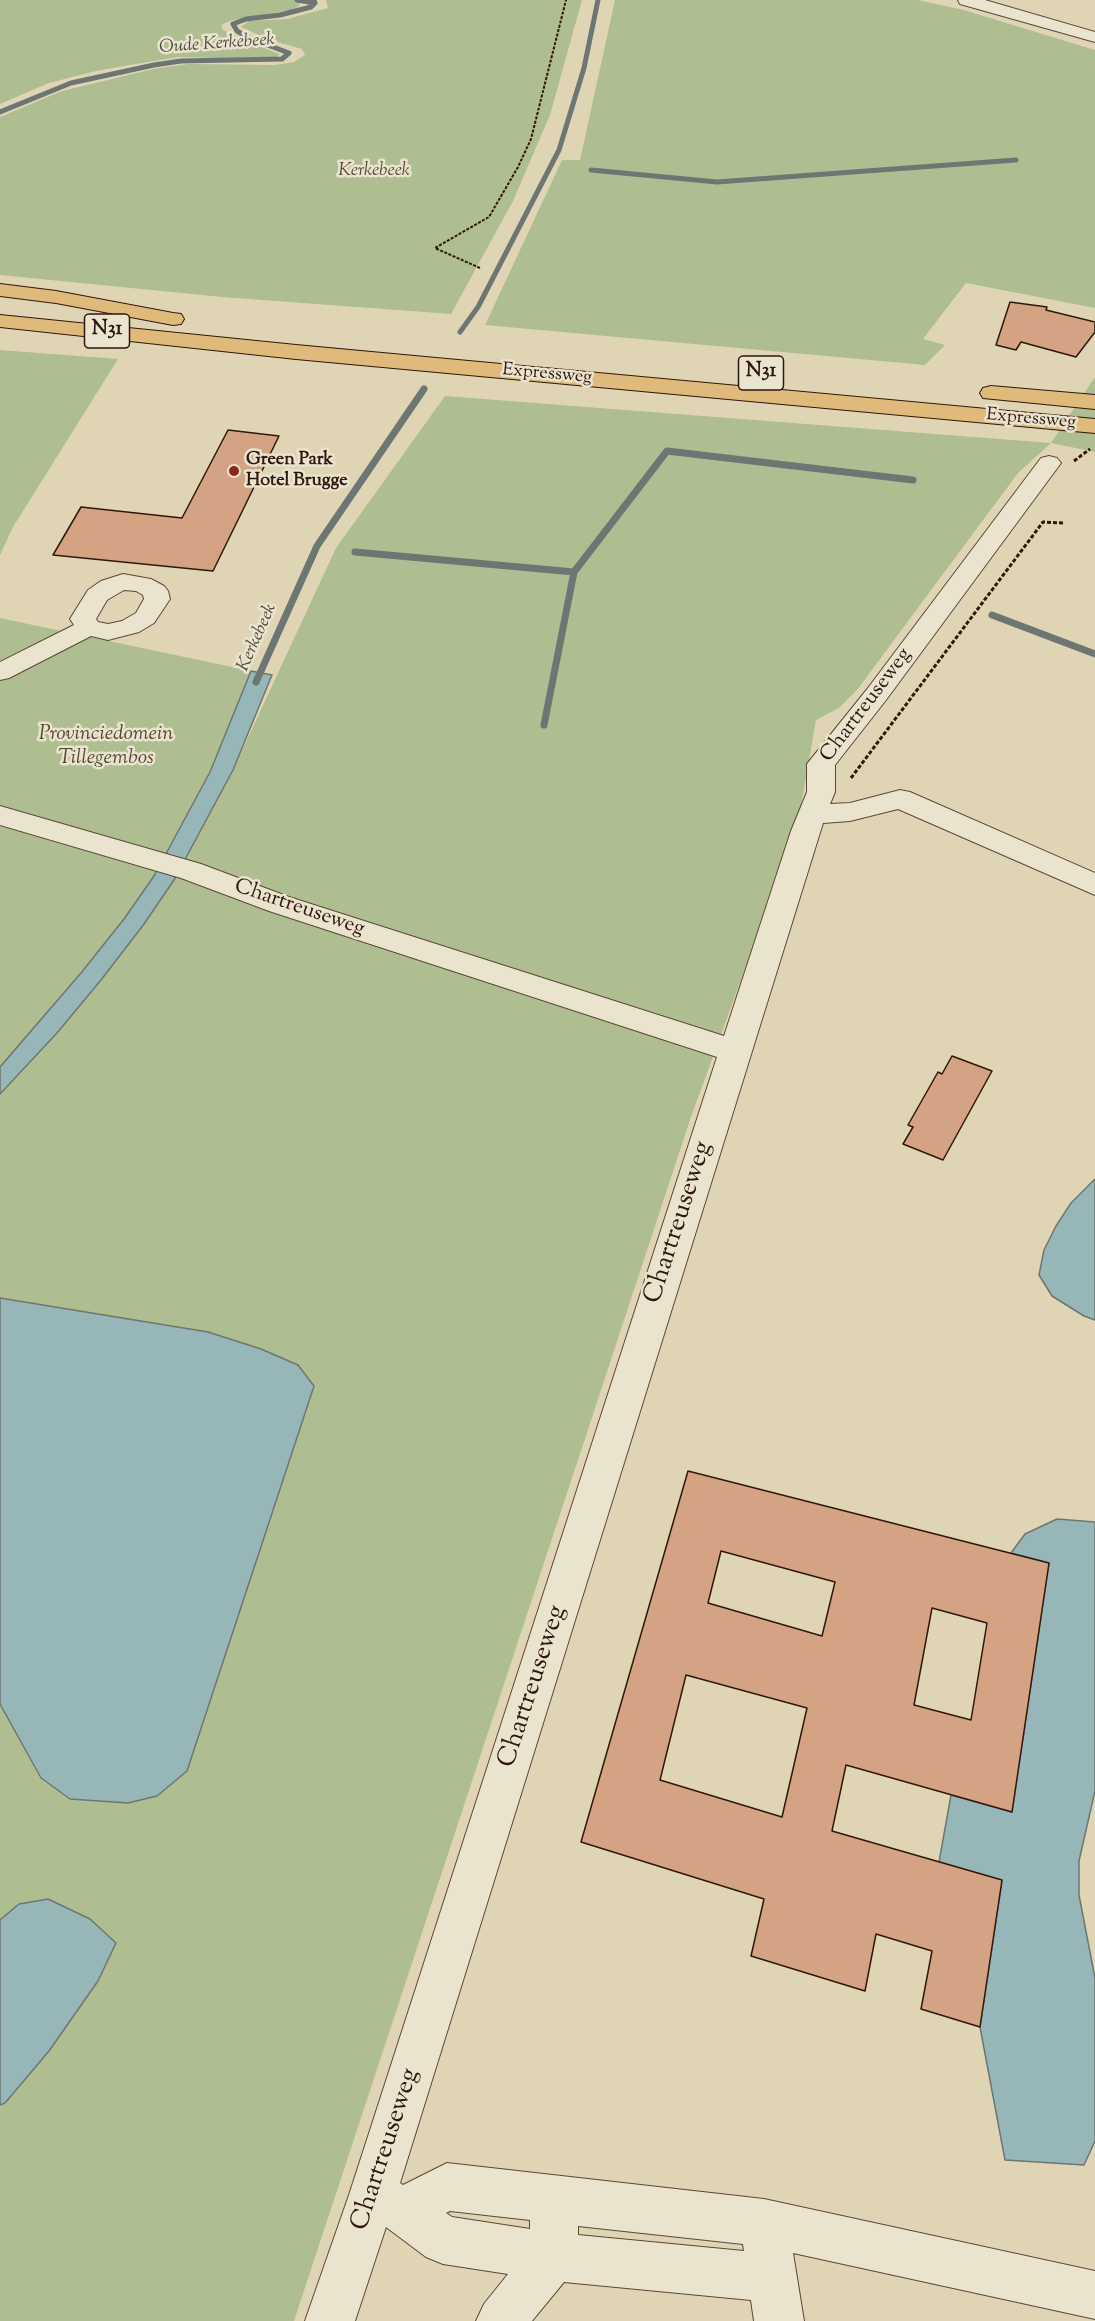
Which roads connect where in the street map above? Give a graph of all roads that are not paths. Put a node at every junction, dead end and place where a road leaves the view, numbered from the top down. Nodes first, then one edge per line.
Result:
1 (966, 0) edge
2 (1087, 19) dead end
3 (1068, 29) junction
4 (1095, 37) edge
5 (0, 290) edge
6 (0, 305) edge
7 (181, 320) junction
8 (0, 321) edge
9 (234, 325) dead end
10 (0, 337) edge
11 (214, 344) junction
12 (970, 392) dead end
13 (1095, 402) edge
14 (1095, 426) edge
15 (1050, 463) dead end
16 (88, 628) dead end
17 (0, 672) edge
18 (816, 803) junction
19 (0, 816) edge
20 (1095, 885) edge
21 (735, 1051) junction
22 (555, 2199) junction
23 (388, 2203) junction
24 (764, 2223) junction
25 (553, 2257) junction
26 (1095, 2295) edge
27 (776, 2300) edge
28 (330, 2321) edge
29 (501, 2321) edge

1 - 3 street
2 - 3 street
3 - 4 street
5 - 7 highway, N31
6 - 7 highway, N31
7 - 9 highway, N31
8 - 11 highway, Expressweg / N31
10 - 11 highway, N31
11 - 14 highway, Expressweg / N31
12 - 13 highway, Expressweg
15 - 18 street, Chartreuseweg
16 - 17 street
18 - 20 street
18 - 21 street, Chartreuseweg
19 - 21 street, Chartreuseweg
21 - 23 street, Chartreuseweg
22 - 23 street
22 - 24 street
22 - 25 street
23 - 25 street
23 - 28 street, Chartreuseweg
24 - 26 street
24 - 27 street
25 - 27 street
25 - 29 street

